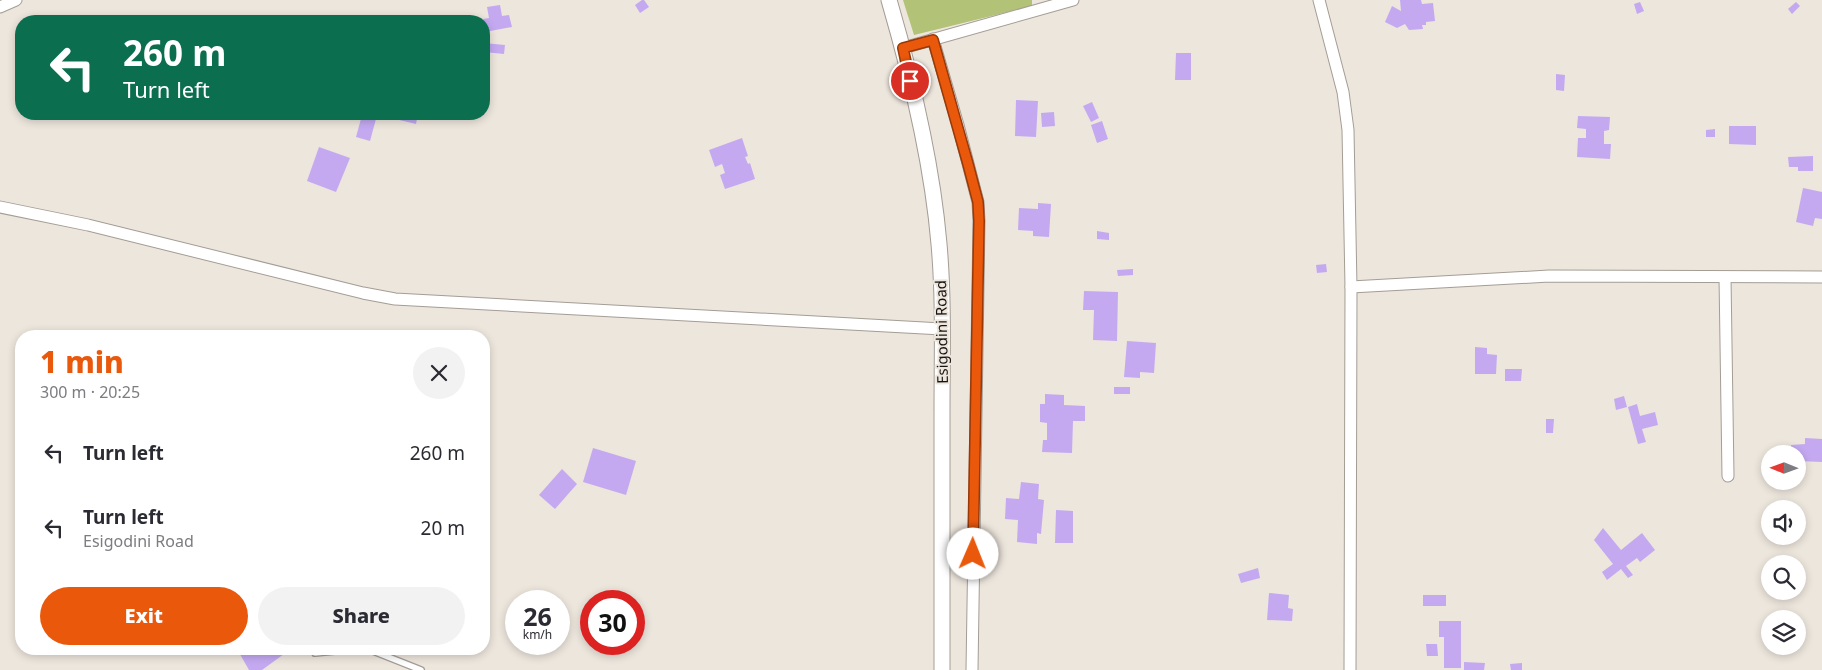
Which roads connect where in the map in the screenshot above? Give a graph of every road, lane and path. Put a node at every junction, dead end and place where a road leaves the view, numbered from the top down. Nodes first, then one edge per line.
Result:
1 (889, 0) edge
2 (1074, 0) edge
3 (1319, 0) edge
4 (933, 40) junction
5 (903, 48) junction
6 (0, 207) edge
7 (1725, 277) junction
8 (1822, 277) edge
9 (1351, 287) junction
10 (942, 329) junction
11 (1728, 476) dead end
12 (383, 655) edge
13 (421, 670) edge
14 (942, 670) edge
15 (972, 670) edge
16 (1350, 670) edge

1 - 5 main road, Esigodini Road
2 - 4 street
3 - 9 street
4 - 5 street
4 - 15 street
5 - 10 main road, Esigodini Road
6 - 10 street
7 - 8 street
7 - 9 street
7 - 11 street
9 - 16 street
10 - 14 main road, Esigodini Road
12 - 13 lane

